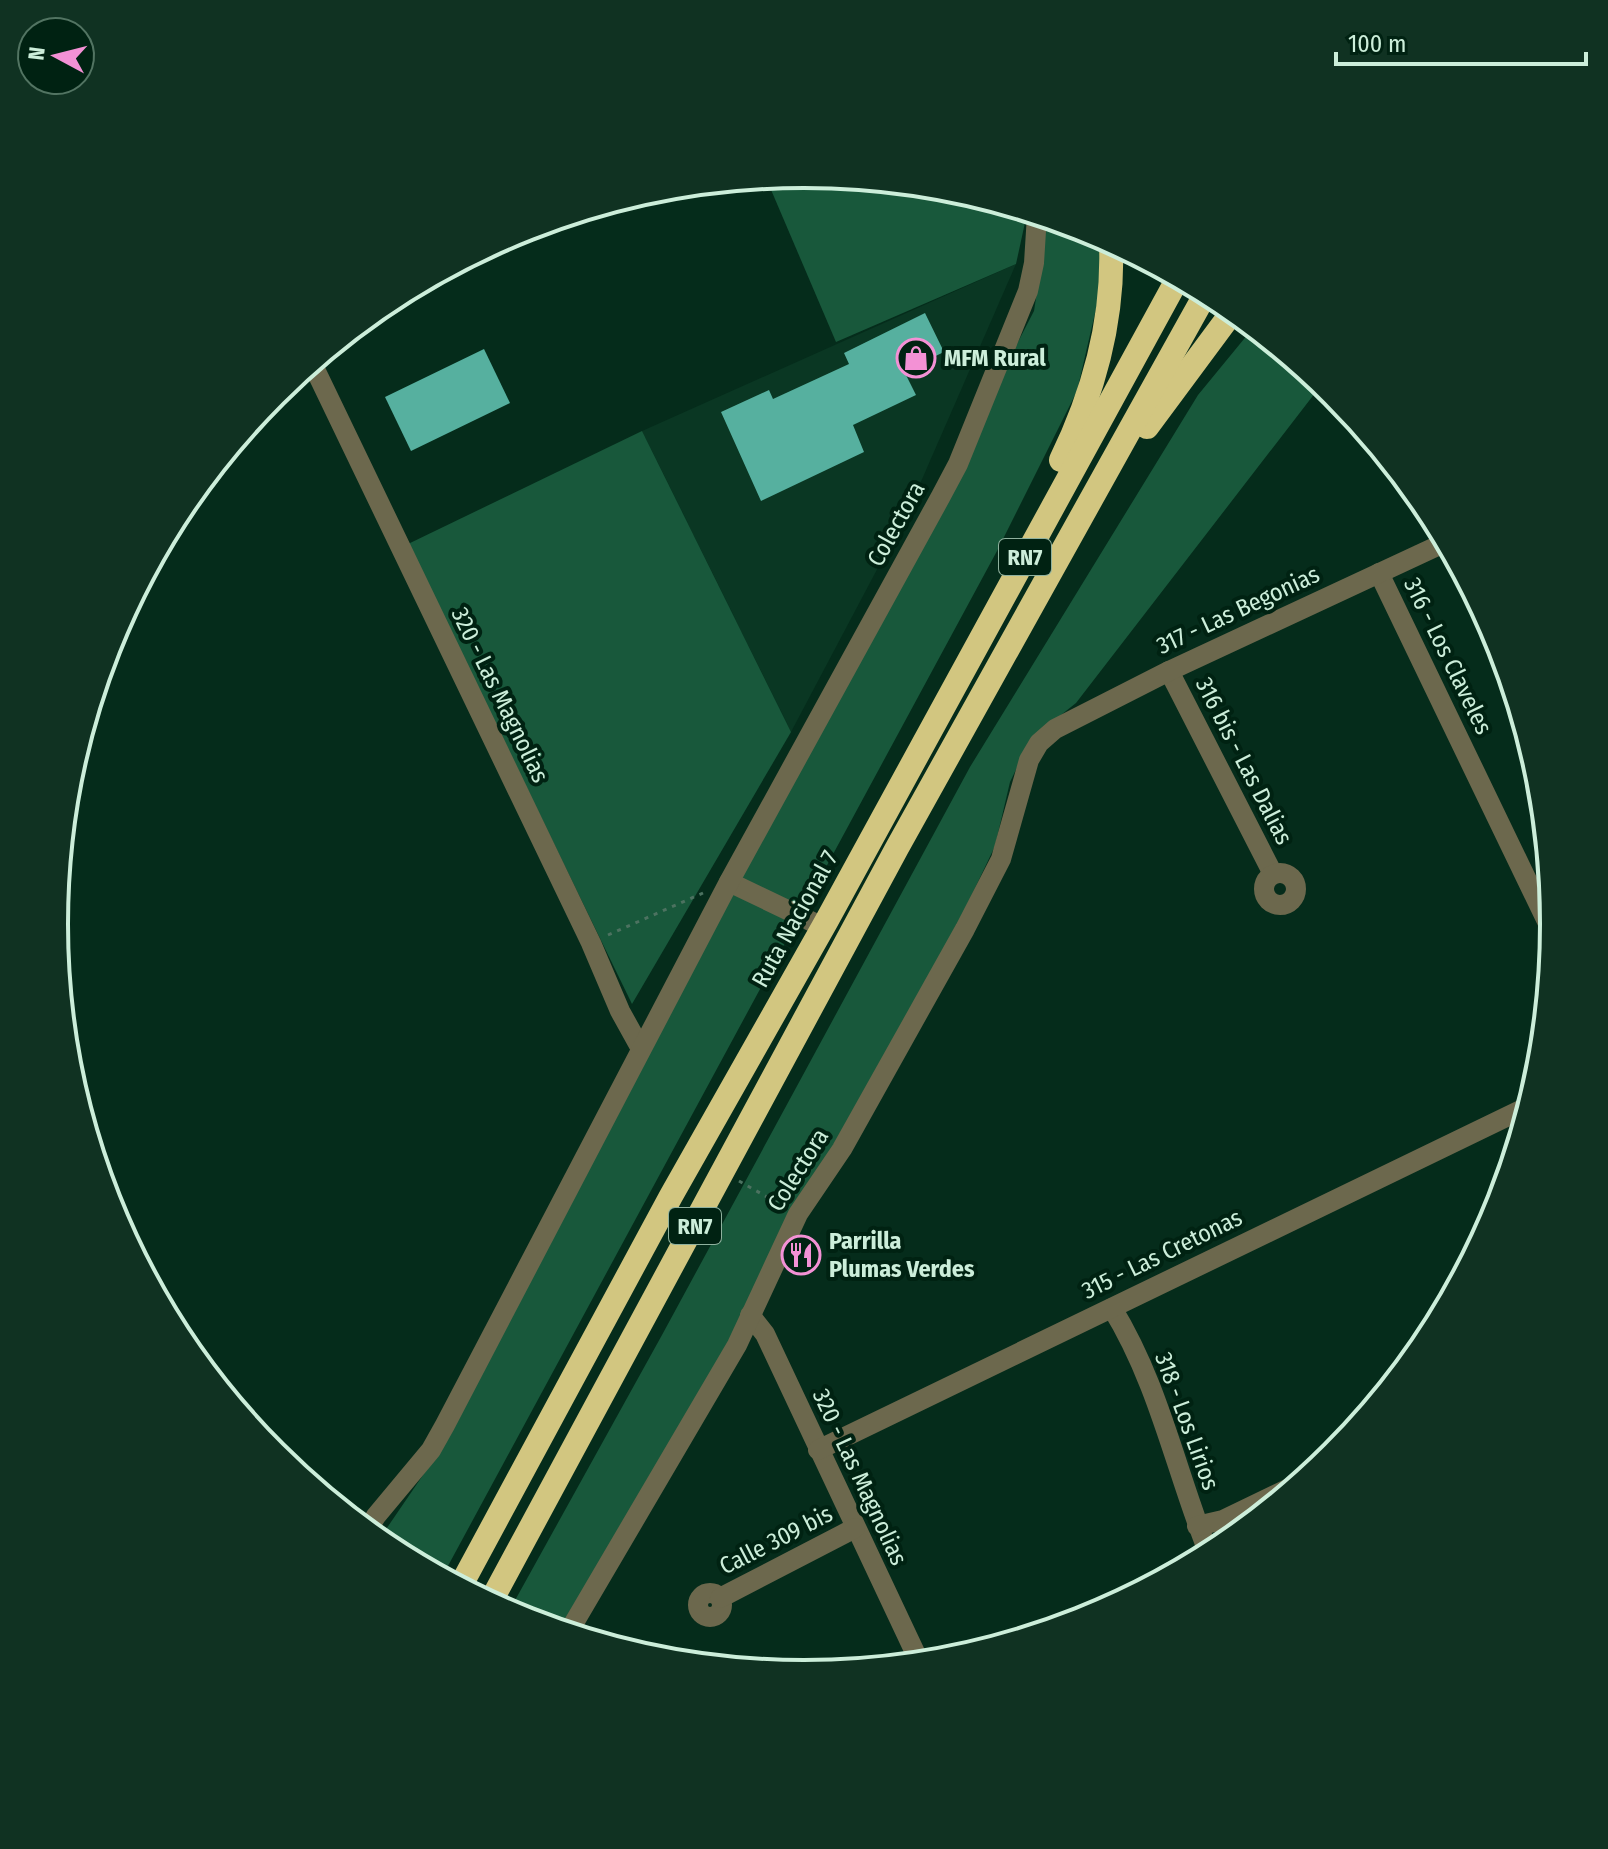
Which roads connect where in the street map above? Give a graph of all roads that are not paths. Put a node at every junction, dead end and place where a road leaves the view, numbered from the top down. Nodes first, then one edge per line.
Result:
1 (1036, 227) edge
2 (1111, 256) edge
3 (1173, 287) edge
4 (1200, 305) edge
5 (1225, 322) edge
6 (317, 373) edge
7 (1078, 523) junction
8 (1435, 547) edge
9 (1023, 560) junction
10 (1379, 573) junction
11 (1169, 671) junction
12 (1055, 729) joint
13 (1273, 874) dead end
14 (729, 882) junction
15 (1539, 905) edge
16 (823, 927) junction
17 (641, 1049) junction
18 (1516, 1112) edge
19 (1112, 1308) junction
20 (750, 1315) junction
21 (818, 1450) junction
22 (1258, 1503) edge
23 (371, 1519) edge
24 (1197, 1526) junction
25 (855, 1528) junction
26 (1204, 1542) edge
27 (465, 1578) edge
28 (496, 1593) edge
29 (720, 1598) dead end
30 (574, 1623) edge
31 (915, 1652) edge

1 - 14 street, Colectora
2 - 9 highway
3 - 9 highway, Ruta Nacional 7 / RN7
4 - 7 highway, RN7
5 - 7 highway
6 - 17 street, 320 - Las Magnolias
7 - 28 highway, RN7
8 - 10 street, 317 - Las Begonias
9 - 16 highway, Ruta Nacional 7 / RN7
10 - 11 street, 317 - Las Begonias
10 - 15 street, 316 - Los Claveles
11 - 12 street, 317 - Las Begonias
11 - 13 street, 316 bis - Las Dalias
12 - 20 street, Colectora
14 - 16 street
14 - 17 street, Colectora
16 - 27 highway, Ruta Nacional 7 / RN7
17 - 23 street, Colectora
18 - 19 street, 315 - Las Cretonas
19 - 21 street, 315 - Las Cretonas
19 - 24 street, 318 - Los Lirios
20 - 21 street, 320 - Las Magnolias
20 - 30 street, Colectora
21 - 25 street, 320 - Las Magnolias
22 - 24 street
24 - 26 street, 318 - Los Lirios
25 - 29 street, Calle 309 bis
25 - 31 street, 320 - Las Magnolias

